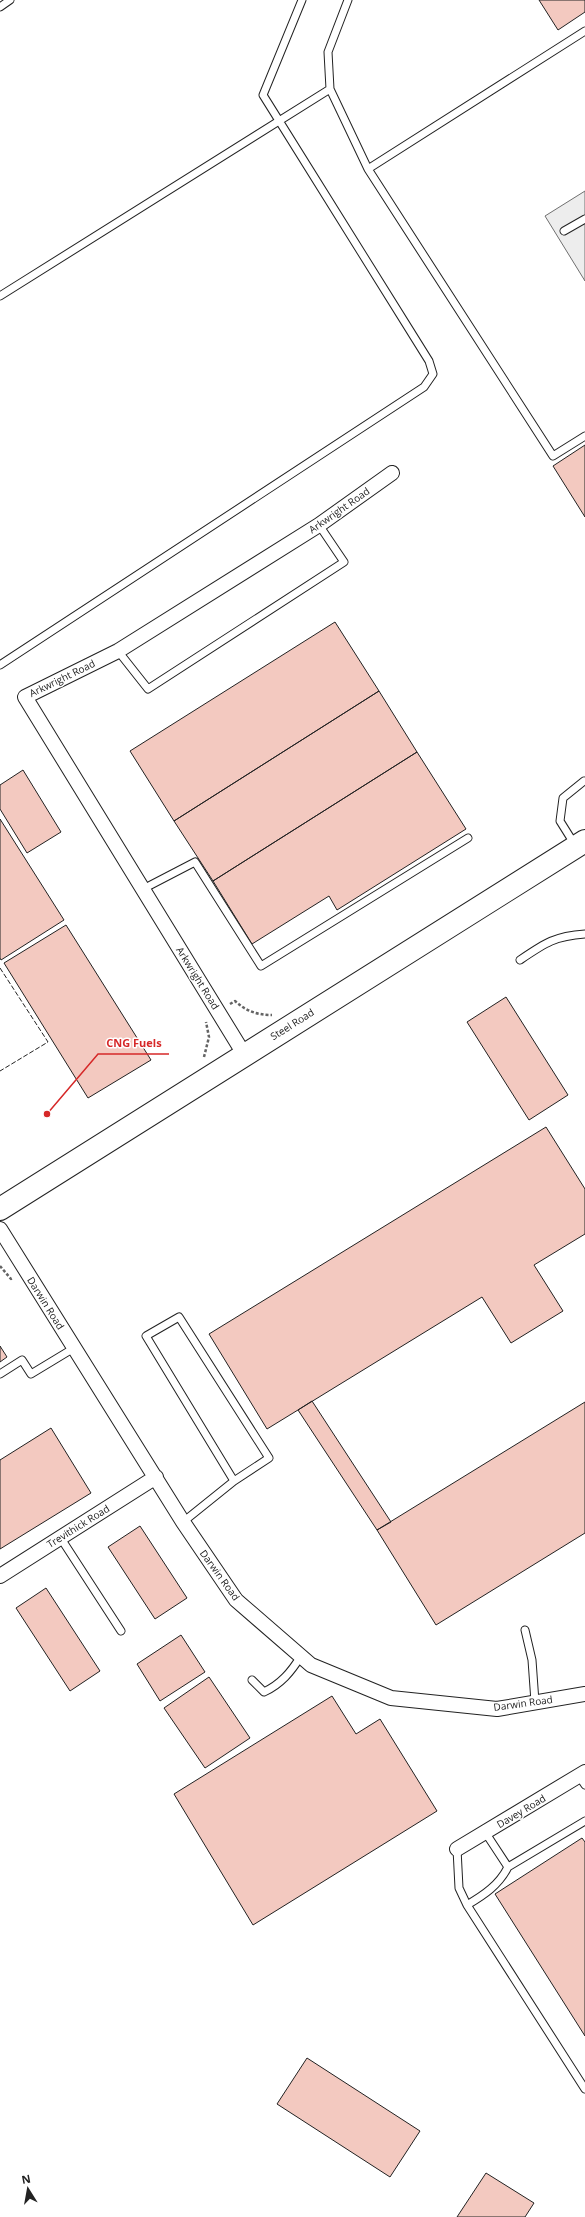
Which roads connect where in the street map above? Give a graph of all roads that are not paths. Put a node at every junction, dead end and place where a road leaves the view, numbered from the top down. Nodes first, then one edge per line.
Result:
1 (10, 0) edge
2 (302, 0) edge
3 (348, 0) edge
4 (0, 8) edge
5 (585, 31) edge
6 (330, 89) junction
7 (279, 120) junction
8 (368, 169) junction
9 (585, 218) edge
10 (564, 231) dead end
11 (0, 296) edge
12 (585, 436) edge
13 (392, 473) dead end
14 (320, 526) junction
15 (118, 651) junction
16 (0, 665) edge
17 (584, 781) dead end
18 (468, 838) dead end
19 (581, 844) edge
20 (143, 889) junction
21 (585, 934) edge
22 (520, 960) dead end
23 (244, 1054) junction
24 (0, 1209) edge
25 (0, 1229) edge
26 (74, 1348) junction
27 (0, 1374) edge
28 (156, 1477) junction
29 (234, 1481) junction
30 (183, 1522) junction
31 (60, 1537) junction
32 (0, 1576) edge
33 (525, 1630) dead end
34 (121, 1631) dead end
35 (301, 1656) junction
36 (252, 1680) dead end
37 (585, 1694) edge
38 (535, 1702) junction
39 (583, 1778) edge
40 (585, 1821) edge
41 (485, 1832) junction
42 (457, 1849) joint
43 (508, 1868) junction
44 (467, 1905) junction
45 (585, 2089) edge

1 - 4 lane
2 - 7 lane
3 - 6 lane
5 - 8 lane
6 - 7 lane
6 - 8 lane
7 - 11 lane
7 - 16 lane
8 - 12 lane
9 - 10 lane
13 - 14 street, Arkwright Road
14 - 15 street, Arkwright Road
14 - 15 lane
15 - 20 street, Arkwright Road
17 - 19 lane
18 - 20 lane
19 - 23 main road, Steel Road
20 - 23 street, Arkwright Road
21 - 22 lane
23 - 24 main road, Steel Road
25 - 26 street, Darwin Road
26 - 27 lane
26 - 28 street, Darwin Road
28 - 30 street, Darwin Road
28 - 31 street, Trevithick Road
29 - 29 lane
29 - 30 lane
30 - 35 street, Darwin Road
31 - 32 street, Trevithick Road
31 - 34 lane
33 - 38 lane
35 - 36 lane
35 - 38 street, Darwin Road
37 - 38 street, Darwin Road
39 - 41 street, Davey Road
40 - 43 lane
41 - 42 street, Davey Road
41 - 43 lane
42 - 44 lane
43 - 44 lane
44 - 45 lane

